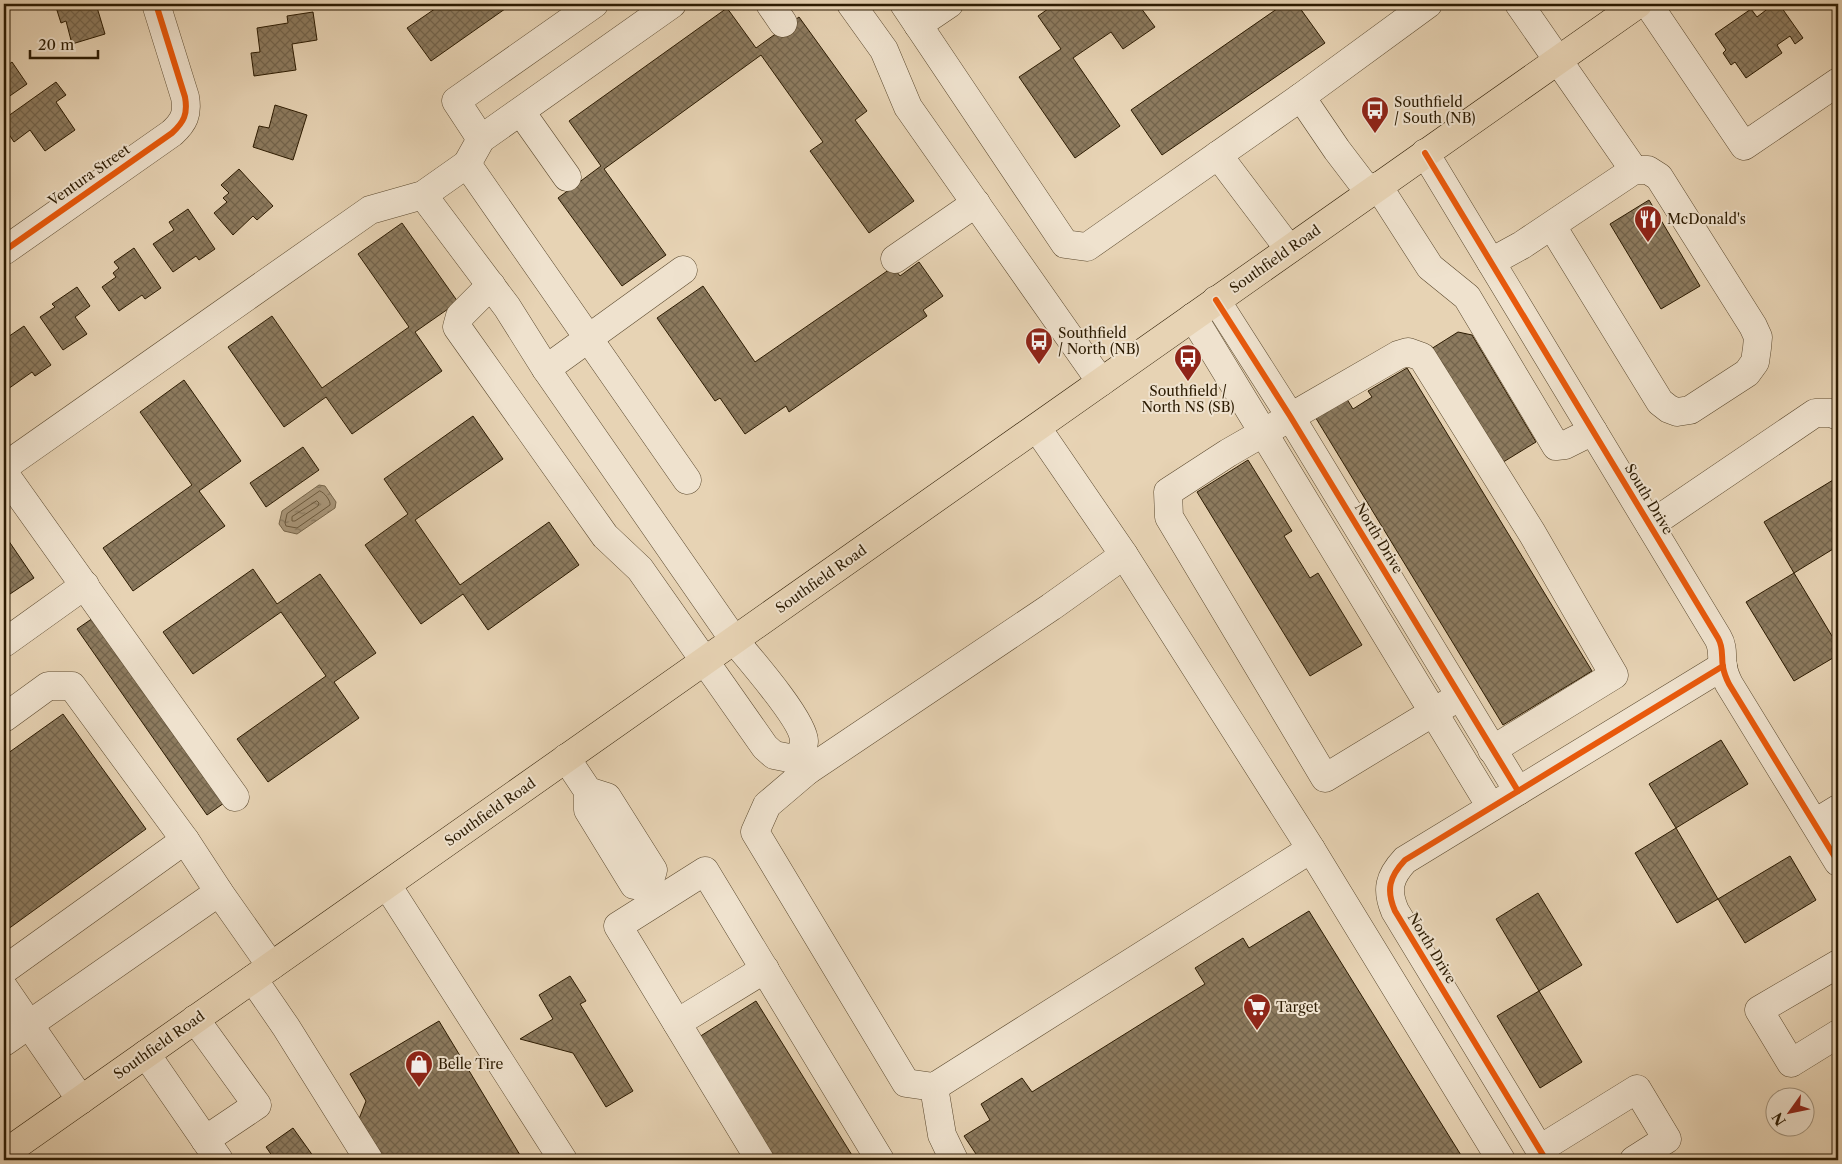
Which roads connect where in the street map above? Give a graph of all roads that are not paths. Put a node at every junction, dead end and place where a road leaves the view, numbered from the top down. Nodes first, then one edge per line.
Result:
1 (156, 4) edge
2 (594, 4) edge
3 (672, 4) edge
4 (852, 4) edge
5 (949, 4) edge
6 (1428, 4) edge
7 (1519, 4) edge
8 (1638, 4) edge
9 (1648, 4) edge
10 (911, 14) edge
11 (1557, 61) junction
12 (1838, 82) edge
13 (1301, 97) junction
14 (521, 112) junction
15 (482, 139) junction
16 (1425, 153) junction
17 (1218, 155) junction
18 (467, 164) junction
19 (1634, 170) junction
20 (567, 177) dead end
21 (1373, 189) junction
22 (422, 195) junction
23 (976, 203) junction
24 (1552, 226) junction
25 (1289, 249) junction
26 (4, 250) edge
27 (896, 259) dead end
28 (684, 270) dead end
29 (1496, 270) junction
30 (491, 285) junction
31 (1467, 297) junction
32 (1216, 300) junction
33 (1193, 317) junction
34 (588, 338) junction
35 (546, 369) junction
36 (1101, 382) junction
37 (1290, 416) junction
38 (1838, 416) edge
39 (1037, 428) junction
40 (1593, 431) junction
41 (1264, 432) junction
42 (4, 467) edge
43 (4, 473) edge
44 (687, 480) dead end
45 (1650, 525) junction
46 (659, 530) junction
47 (623, 555) junction
48 (1124, 555) junction
49 (85, 585) junction
50 (734, 640) junction
51 (4, 643) edge
52 (704, 661) junction
53 (1722, 666) junction
54 (1460, 696) junction
55 (1434, 712) junction
56 (4, 718) edge
57 (1492, 750) junction
58 (566, 758) junction
59 (803, 766) junction
60 (1518, 791) junction
61 (235, 797) dead end
62 (1491, 807) junction
63 (1838, 809) edge
64 (1815, 823) junction
65 (185, 840) junction
66 (1312, 849) junction
67 (1838, 862) edge
68 (387, 885) junction
69 (219, 892) junction
70 (653, 894) junction
71 (1838, 964) edge
72 (765, 969) junction
73 (4, 970) edge
74 (262, 972) junction
75 (4, 988) edge
76 (195, 1019) junction
77 (677, 1023) junction
78 (28, 1025) junction
79 (1838, 1034) edge
80 (4, 1042) edge
81 (146, 1054) junction
82 (934, 1087) junction
83 (81, 1100) junction
84 (212, 1150) edge
85 (4, 1154) edge
86 (1543, 1155) edge
87 (369, 1160) edge
88 (563, 1160) edge
89 (760, 1160) edge
90 (880, 1160) edge
91 (954, 1160) edge
92 (1501, 1160) edge
93 (1634, 1160) edge

1 - 26 street, Ventura Street
2 - 15 street
3 - 14 street
4 - 23 street
5 - 10 street
6 - 13 street
7 - 11 street
8 - 11 main road, Southfield Road
9 - 12 street
10 - 17 street
11 - 16 main road, Southfield Road
11 - 19 street
13 - 17 street
13 - 21 street
14 - 15 street
14 - 20 street
15 - 18 street
16 - 21 main road, Southfield Road
16 - 29 street, South Drive
17 - 25 street
18 - 22 street
18 - 34 street
19 - 24 street
19 - 24 street
21 - 25 main road, Southfield Road
21 - 31 street
22 - 30 street
22 - 42 street
23 - 27 street
23 - 36 street
24 - 29 street
25 - 32 main road, Southfield Road
28 - 34 street
29 - 31 street
29 - 40 street, South Drive
30 - 35 street
30 - 47 street
31 - 40 street
32 - 33 main road, Southfield Road
32 - 37 street, North Drive
33 - 36 main road, Southfield Road
33 - 41 street
34 - 35 street
34 - 44 street
35 - 46 street
36 - 39 main road, Southfield Road
37 - 41 street
37 - 54 street, North Drive
37 - 57 street
38 - 45 street
39 - 48 street
39 - 50 main road, Southfield Road
40 - 45 street, South Drive
41 - 55 street
41 - 55 street
43 - 49 street
45 - 53 street, South Drive
46 - 47 street
46 - 50 street
47 - 52 street
48 - 59 street
48 - 66 street
49 - 51 street
49 - 61 street
50 - 52 main road, Southfield Road
50 - 59 street
52 - 58 main road, Southfield Road
52 - 59 street
53 - 60 street, North Drive
53 - 64 street, South Drive
54 - 55 street
54 - 57 street, North Drive
55 - 62 street
56 - 65 street
57 - 60 street, North Drive
58 - 68 main road, Southfield Road
58 - 70 street
59 - 82 street
60 - 62 street, North Drive
62 - 86 street, North Drive
63 - 64 street
64 - 67 street, South Drive
65 - 69 street
65 - 73 street
66 - 82 street
66 - 92 street
68 - 74 main road, Southfield Road
68 - 88 street
69 - 74 street
69 - 78 street
70 - 72 street
70 - 77 street
71 - 79 street
72 - 77 street
72 - 90 street
74 - 76 main road, Southfield Road
74 - 87 street
75 - 78 street
76 - 81 main road, Southfield Road
76 - 84 street
77 - 89 street
78 - 80 street
78 - 83 street
81 - 83 main road, Southfield Road
81 - 84 street
82 - 91 street
83 - 85 main road, Southfield Road
86 - 93 street

